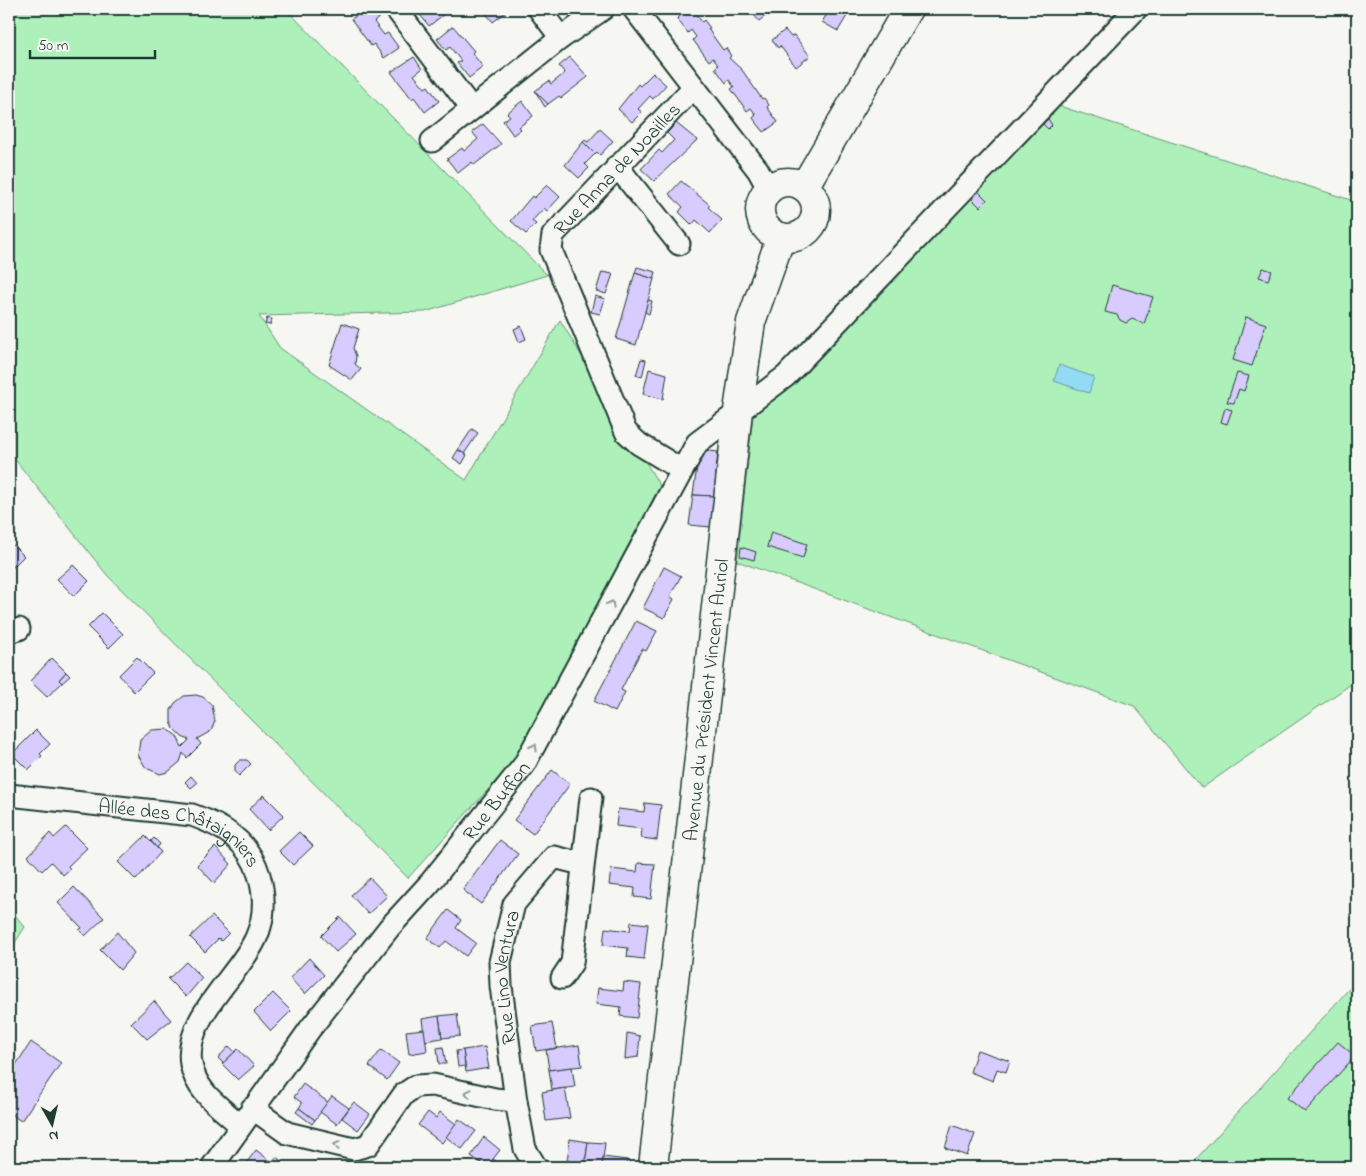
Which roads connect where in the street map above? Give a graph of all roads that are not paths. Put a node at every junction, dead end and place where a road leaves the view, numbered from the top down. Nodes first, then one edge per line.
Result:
1 (396, 9) edge
2 (540, 9) edge
3 (603, 9) edge
4 (634, 9) edge
5 (908, 9) edge
6 (1136, 9) edge
7 (561, 38) junction
8 (693, 88) junction
9 (472, 109) junction
10 (432, 140) dead end
11 (616, 166) junction
12 (804, 187) junction
13 (769, 190) junction
14 (781, 237) junction
15 (679, 244) dead end
16 (738, 411) junction
17 (682, 470) junction
18 (9, 795) edge
19 (591, 798) dead end
20 (582, 864) junction
21 (562, 978) dead end
22 (516, 1101) junction
23 (246, 1117) junction
24 (212, 1167) edge
25 (536, 1167) edge
26 (653, 1167) edge

1 - 9 street
2 - 7 street
3 - 7 street
4 - 8 street
5 - 12 main road
6 - 16 street, Rue Buffon
7 - 9 street
8 - 11 street, Rue Anna de Noailles
8 - 13 street
9 - 10 street
11 - 15 street
11 - 17 street, Rue Anna de Noailles
12 - 13 main road
12 - 14 main road
13 - 14 main road
14 - 16 main road, Avenue du Président Vincent Auriol
16 - 17 street, Rue Buffon
16 - 26 main road, Avenue du Président Vincent Auriol
23 -> 17 street, Rue Buffon
18 - 23 street, Allée des Châtaigniers
19 - 20 street
20 - 21 street
20 - 22 street, Rue Lino Ventura
22 -> 23 street, Allée des Châtaigniers
22 - 25 street, Rue Lino Ventura
23 - 24 street, Rue Buffon

